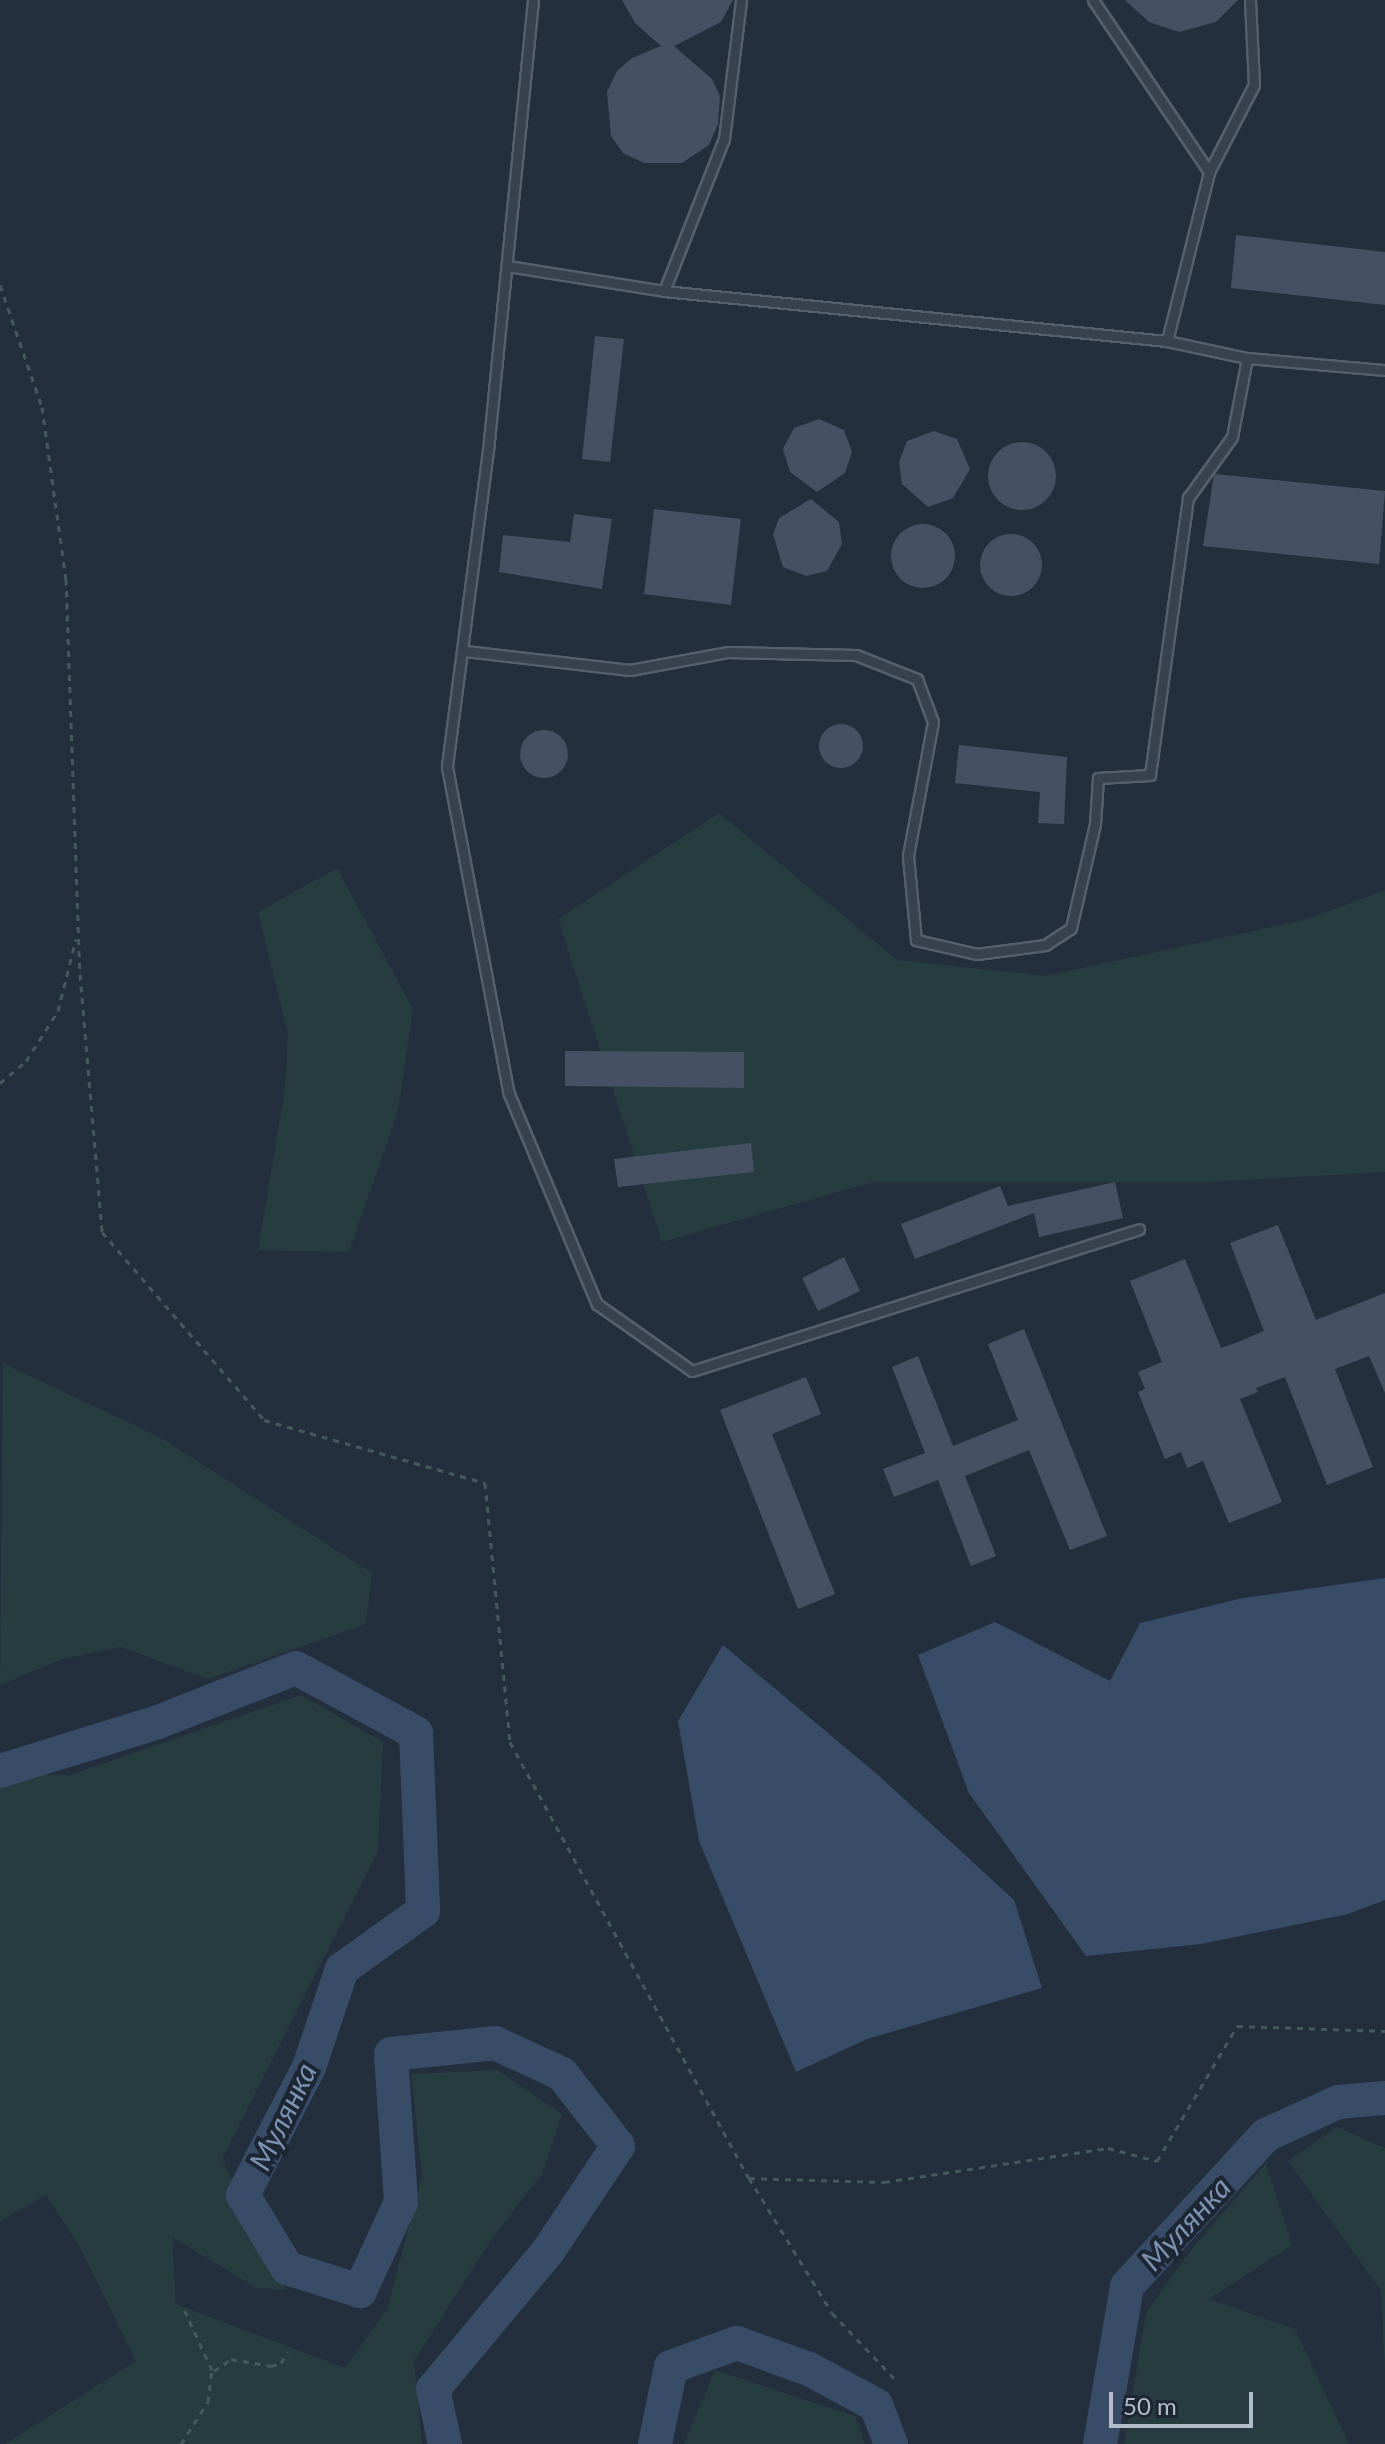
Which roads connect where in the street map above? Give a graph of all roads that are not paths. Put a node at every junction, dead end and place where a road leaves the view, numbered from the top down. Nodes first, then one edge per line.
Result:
1 (533, 0) edge
2 (741, 0) edge
3 (1093, 0) edge
4 (1250, 0) edge
5 (1209, 172) junction
6 (507, 266) junction
7 (664, 291) junction
8 (1167, 341) junction
9 (1247, 358) junction
10 (1385, 370) edge
11 (465, 651) junction
12 (1139, 1229) dead end

1 - 6 lane
2 - 7 lane
3 - 5 lane
4 - 5 lane
5 - 8 lane
6 - 7 lane
6 - 11 lane
7 - 8 lane
8 - 9 lane
9 - 10 lane
9 - 11 lane
11 - 12 lane

